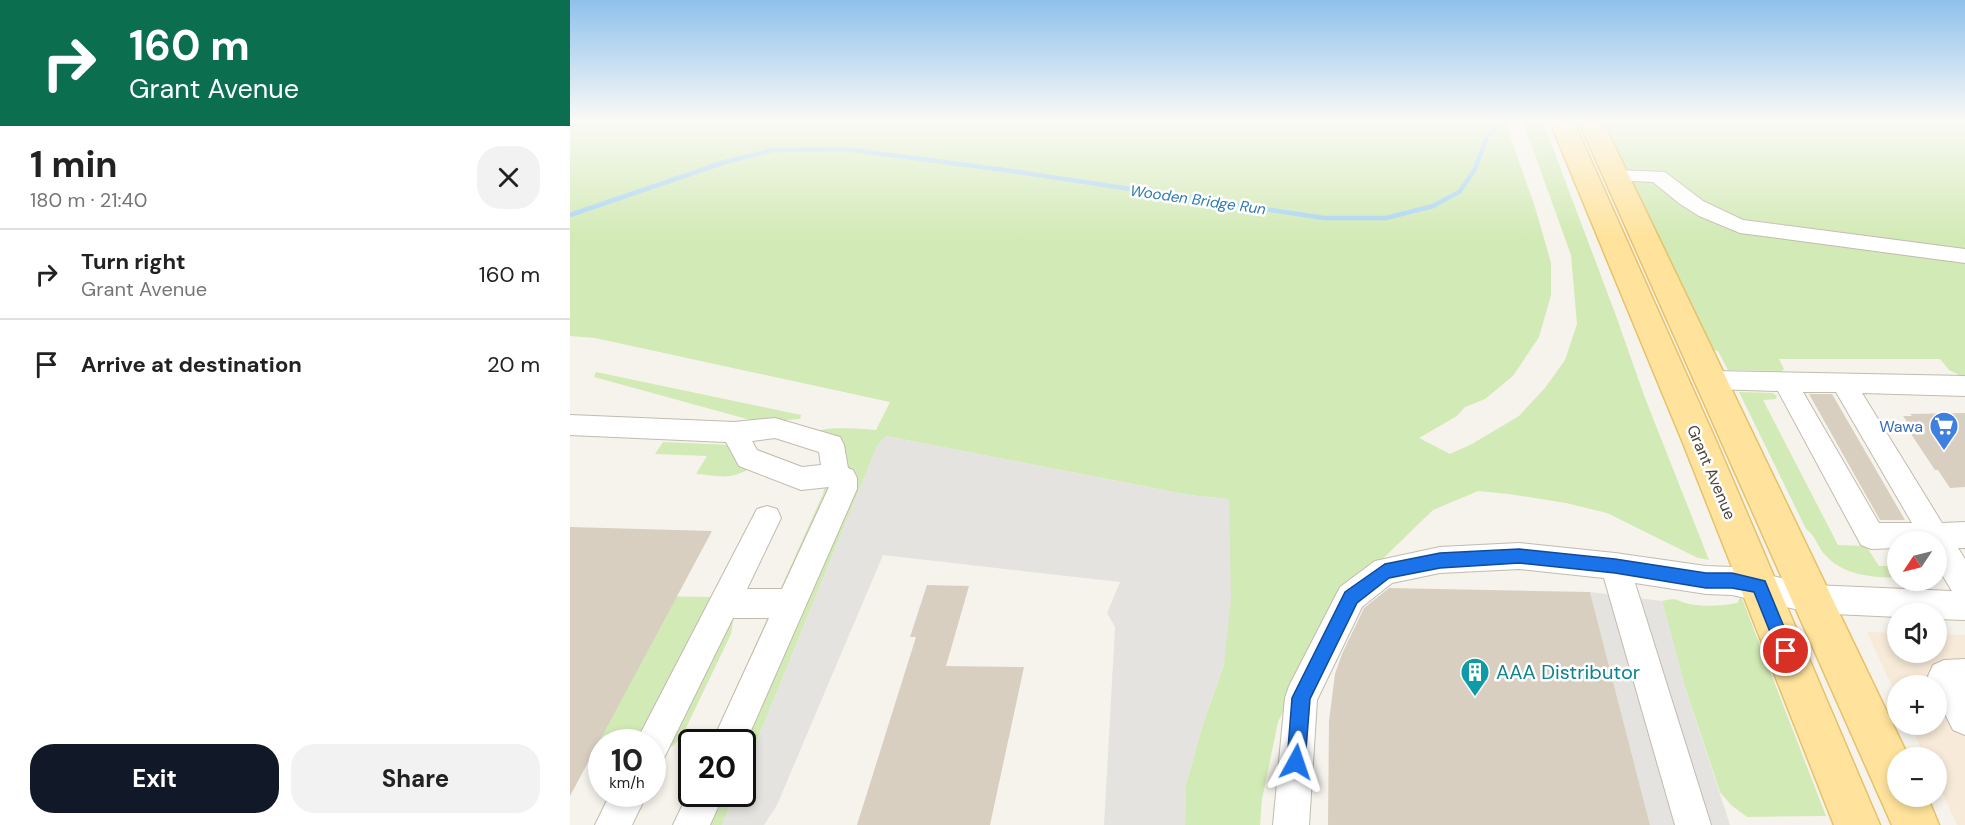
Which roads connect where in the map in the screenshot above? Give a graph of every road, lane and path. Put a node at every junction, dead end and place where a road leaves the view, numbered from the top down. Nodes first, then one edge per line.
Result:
1 (1579, 160) edge
2 (1609, 160) edge
3 (1616, 176) junction
4 (1965, 256) edge
5 (1712, 380) junction
6 (1785, 382) junction
7 (1843, 383) junction
8 (1965, 386) edge
9 (570, 425) edge
10 (734, 432) junction
11 (836, 475) junction
12 (767, 518) dead end
13 (1932, 531) edge
14 (1947, 535) edge
15 (1887, 536) edge
16 (1965, 536) edge
17 (1947, 556) edge
18 (1615, 566) junction
19 (1759, 586) junction
20 (1965, 586) edge
21 (1813, 599) junction
22 (723, 603) junction
23 (791, 604) junction
24 (1965, 606) edge
25 (1965, 675) edge
26 (1965, 718) edge
27 (660, 729) edge
28 (735, 729) edge
29 (1887, 760) edge
30 (622, 807) edge
31 (700, 807) edge
32 (1908, 807) edge
33 (613, 825) edge
34 (691, 825) edge
35 (1291, 825) edge
36 (1692, 825) edge
37 (1857, 825) edge
38 (1916, 825) edge

1 - 19 main road, Grant Avenue
2 - 3 main road
3 - 4 street
3 - 5 main road
5 - 6 street
5 - 21 main road
6 - 7 street
6 - 15 street
7 - 8 street
7 - 13 street
9 - 10 street
10 - 11 street
10 - 11 street
11 - 23 street
12 - 22 street
14 - 16 street
17 - 20 street
18 - 19 street
18 - 35 street
18 - 36 street
19 - 21 street
19 - 37 main road, Grant Avenue
21 - 24 street
21 - 29 main road
22 - 23 street
22 - 27 street
23 - 28 street
25 - 26 street
30 - 33 street
31 - 34 street
32 - 38 main road

